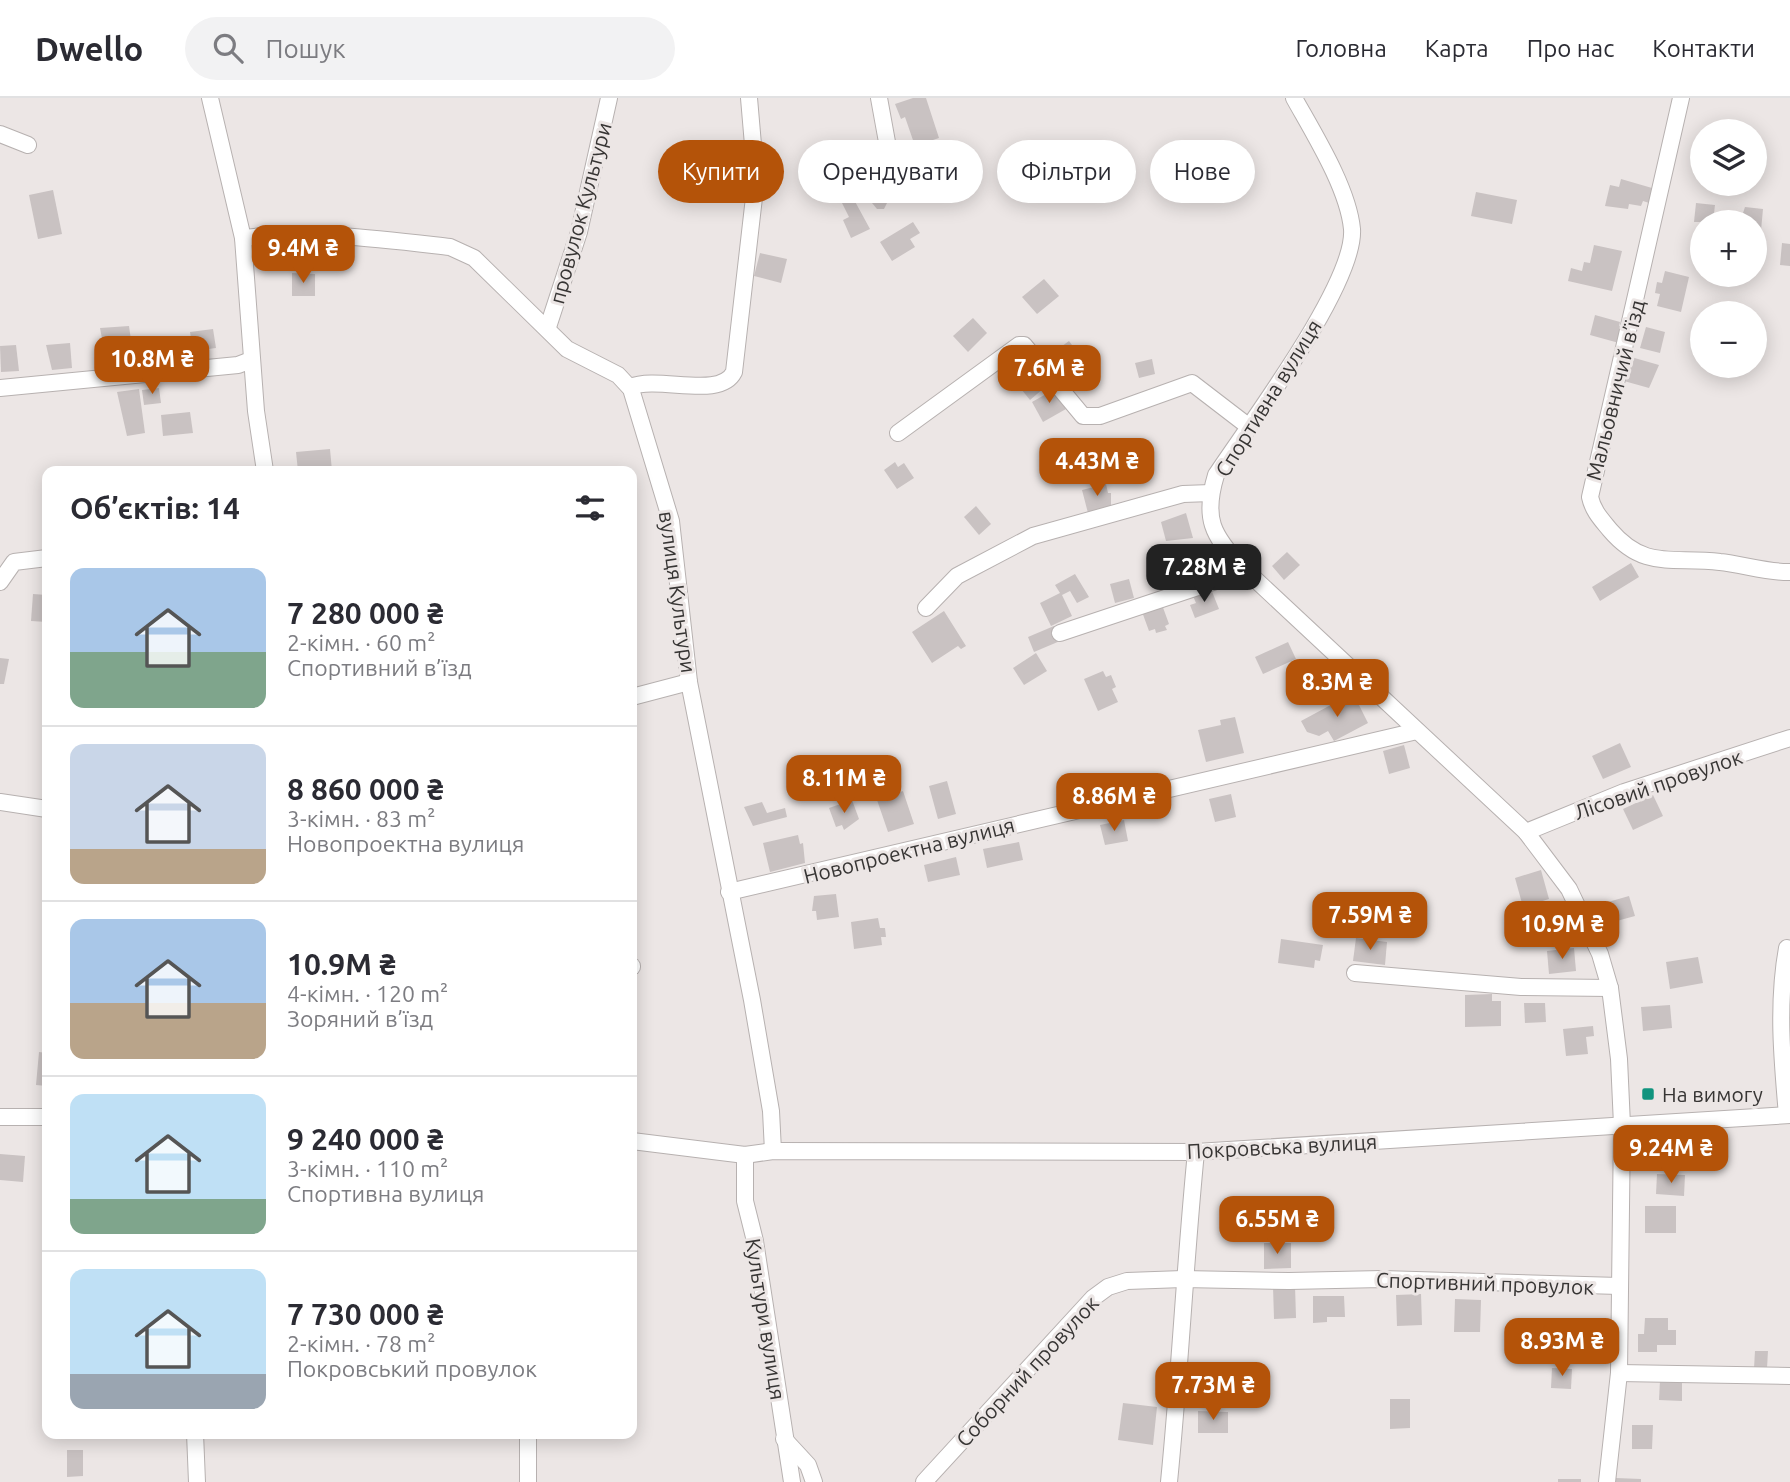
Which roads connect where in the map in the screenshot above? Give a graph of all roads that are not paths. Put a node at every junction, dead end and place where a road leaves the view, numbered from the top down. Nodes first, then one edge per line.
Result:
1 (210, 98) edge
2 (609, 98) edge
3 (749, 98) edge
4 (879, 98) edge
5 (1294, 98) edge
6 (1681, 98) edge
7 (0, 134) edge
8 (887, 140) edge
9 (28, 145) dead end
10 (243, 239) junction
11 (548, 327) junction
12 (251, 360) junction
13 (630, 387) junction
14 (0, 388) edge
15 (1248, 426) junction
16 (898, 433) dead end
17 (264, 466) edge
18 (1211, 492) junction
19 (42, 558) edge
20 (7, 560) edge
21 (1246, 571) junction
22 (1790, 572) edge
23 (0, 582) edge
24 (926, 608) dead end
25 (1060, 633) dead end
26 (690, 682) junction
27 (637, 696) edge
28 (1417, 731) junction
29 (1790, 738) edge
30 (0, 802) edge
31 (42, 807) edge
32 (1527, 832) junction
33 (729, 892) junction
34 (1787, 948) dead end
35 (1355, 973) dead end
36 (1610, 988) junction
37 (1789, 1115) edge
38 (0, 1117) edge
39 (42, 1117) edge
40 (1622, 1125) junction
41 (637, 1142) edge
42 (773, 1151) junction
43 (1196, 1152) junction
44 (745, 1155) junction
45 (1183, 1279) junction
46 (1619, 1286) junction
47 (1619, 1373) junction
48 (1790, 1376) edge
49 (784, 1438) junction
50 (195, 1439) edge
51 (528, 1439) edge
52 (197, 1482) edge
53 (528, 1482) edge
54 (792, 1482) edge
55 (814, 1482) edge
56 (924, 1482) edge
57 (1169, 1482) edge
58 (1607, 1482) edge

1 - 10 street
2 - 11 street, провулок Культури
3 - 13 street
4 - 8 street
5 - 15 street, Спортивна вулиця
6 - 22 street, Мальовничий в’їзд
7 - 9 street
10 - 11 street
10 - 12 street
11 - 13 street
12 - 14 street
12 - 17 street
13 - 26 street, вулиця Культури
15 - 16 street
15 - 18 street, Спортивна вулиця
18 - 21 street, Спортивна вулиця
18 - 24 street
19 - 20 street
20 - 23 street
21 - 25 street
21 - 28 street, Спортивна вулиця
26 - 27 street
26 - 33 street, вулиця Культури
28 - 32 street, Спортивна вулиця
28 - 33 street, Новопроектна вулиця
29 - 32 street, Лісовий провулок
30 - 31 street
32 - 36 street, Спортивна вулиця
33 - 42 street, вулиця Культури
34 - 37 street
35 - 36 street
36 - 40 street, Спортивна вулиця
37 - 40 street, Покровська вулиця
38 - 39 street
40 - 43 street, Покровська вулиця
40 - 46 street, Спортивна вулиця
41 - 44 street, Покровська вулиця
42 - 43 street, Покровська вулиця
42 - 44 street, Покровська вулиця
43 - 45 street
44 - 49 street, Культури вулиця
45 - 46 street, Спортивний провулок
45 - 56 street, Соборний провулок
45 - 57 street
46 - 47 street, Спортивна вулиця
47 - 48 street
47 - 58 street, Спортивна вулиця
49 - 54 street, Культури вулиця
49 - 55 street
50 - 52 street
51 - 53 street

